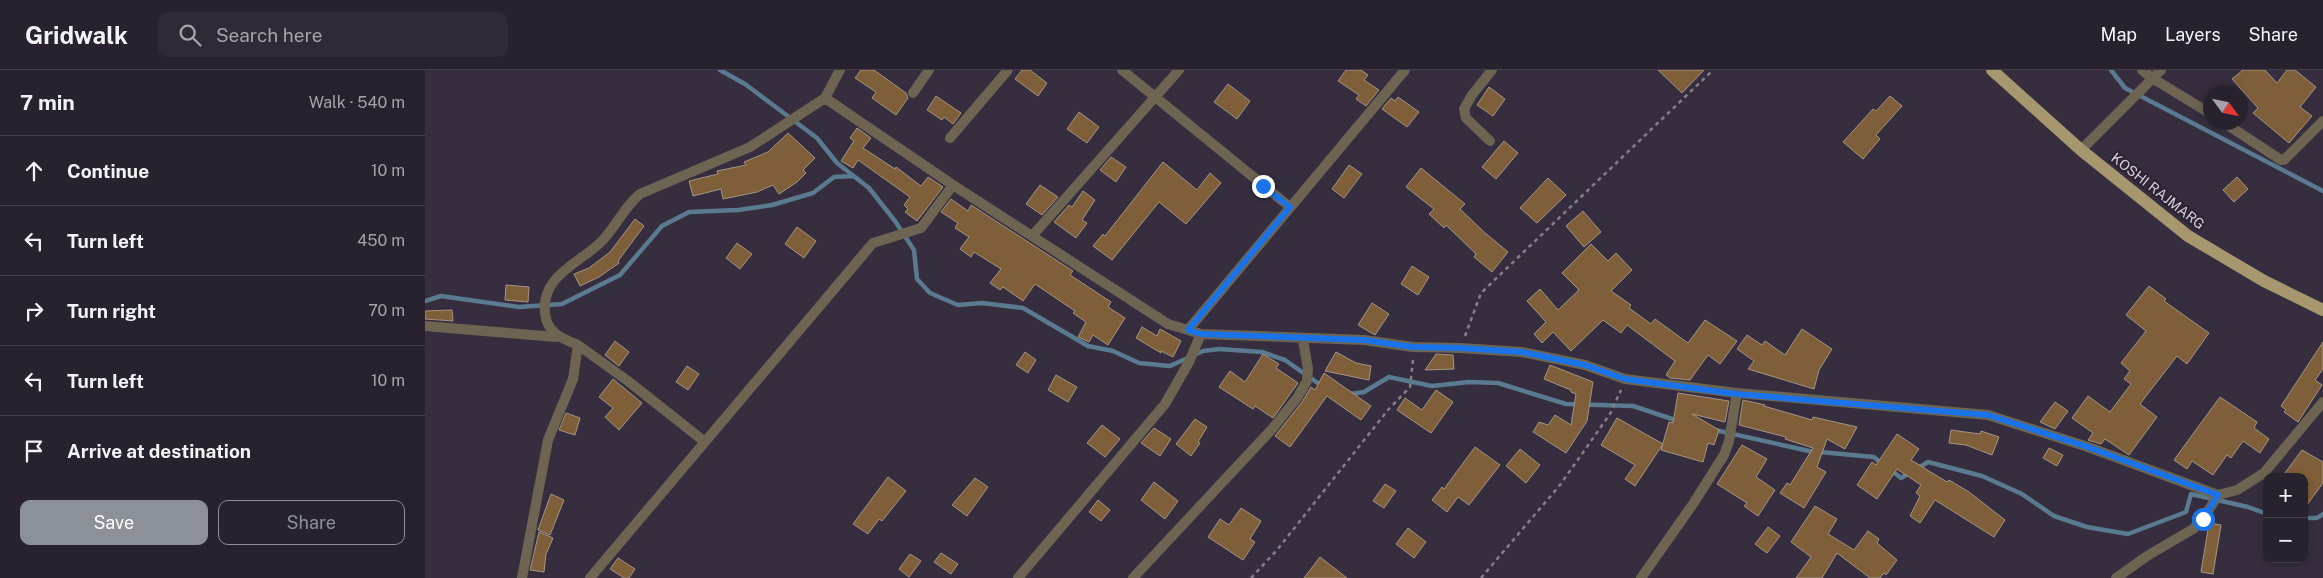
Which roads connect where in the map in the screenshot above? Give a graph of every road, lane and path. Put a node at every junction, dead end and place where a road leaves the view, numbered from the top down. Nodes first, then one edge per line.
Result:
1 (840, 70) edge
2 (929, 70) edge
3 (1008, 70) edge
4 (1122, 70) edge
5 (1179, 70) edge
6 (1405, 70) edge
7 (1492, 70) edge
8 (1713, 70) edge
9 (1992, 70) edge
10 (2143, 70) edge
11 (2161, 70) edge
12 (2152, 78) junction
13 (913, 93) dead end
14 (1155, 97) junction
15 (825, 98) junction
16 (2203, 109) edge
17 (2323, 121) edge
18 (2235, 130) edge
19 (949, 138) dead end
20 (1490, 141) dead end
21 (2081, 150) junction
22 (953, 185) junction
23 (1290, 207) junction
24 (1033, 236) junction
25 (2323, 310) edge
26 (425, 326) edge
27 (1188, 330) junction
28 (1201, 334) junction
29 (556, 337) junction
30 (1303, 340) junction
31 (578, 346) junction
32 (1461, 348) junction
33 (1413, 368) dead end
34 (1737, 394) junction
35 (1619, 397) dead end
36 (2323, 402) edge
37 (705, 442) junction
38 (2216, 497) junction
39 (522, 578) edge
40 (590, 578) edge
41 (1018, 578) edge
42 (1133, 578) edge
43 (1251, 578) edge
44 (1481, 578) edge
45 (1641, 578) edge
46 (2116, 578) edge

1 - 15 street
2 - 13 street
3 - 19 street
4 - 14 street
5 - 14 street
6 - 23 street
7 - 20 street
8 - 32 path
9 - 21 main road, KOSHI RAJMARG
10 - 12 street
11 - 12 street
12 - 16 street
12 - 21 street
14 - 23 street
14 - 24 street
15 - 22 street
15 - 29 street
17 - 18 street
21 - 25 main road, KOSHI RAJMARG
22 - 24 street
22 - 37 street
23 - 27 street
24 - 27 street
26 - 29 street
27 - 28 street
28 - 30 street
28 - 41 street
29 - 31 street
30 - 32 street
30 - 42 street
31 - 37 street
31 - 39 street
32 - 34 street
33 - 43 path
34 - 38 street
34 - 45 street
35 - 44 path
36 - 38 street
37 - 40 street
38 - 46 street

